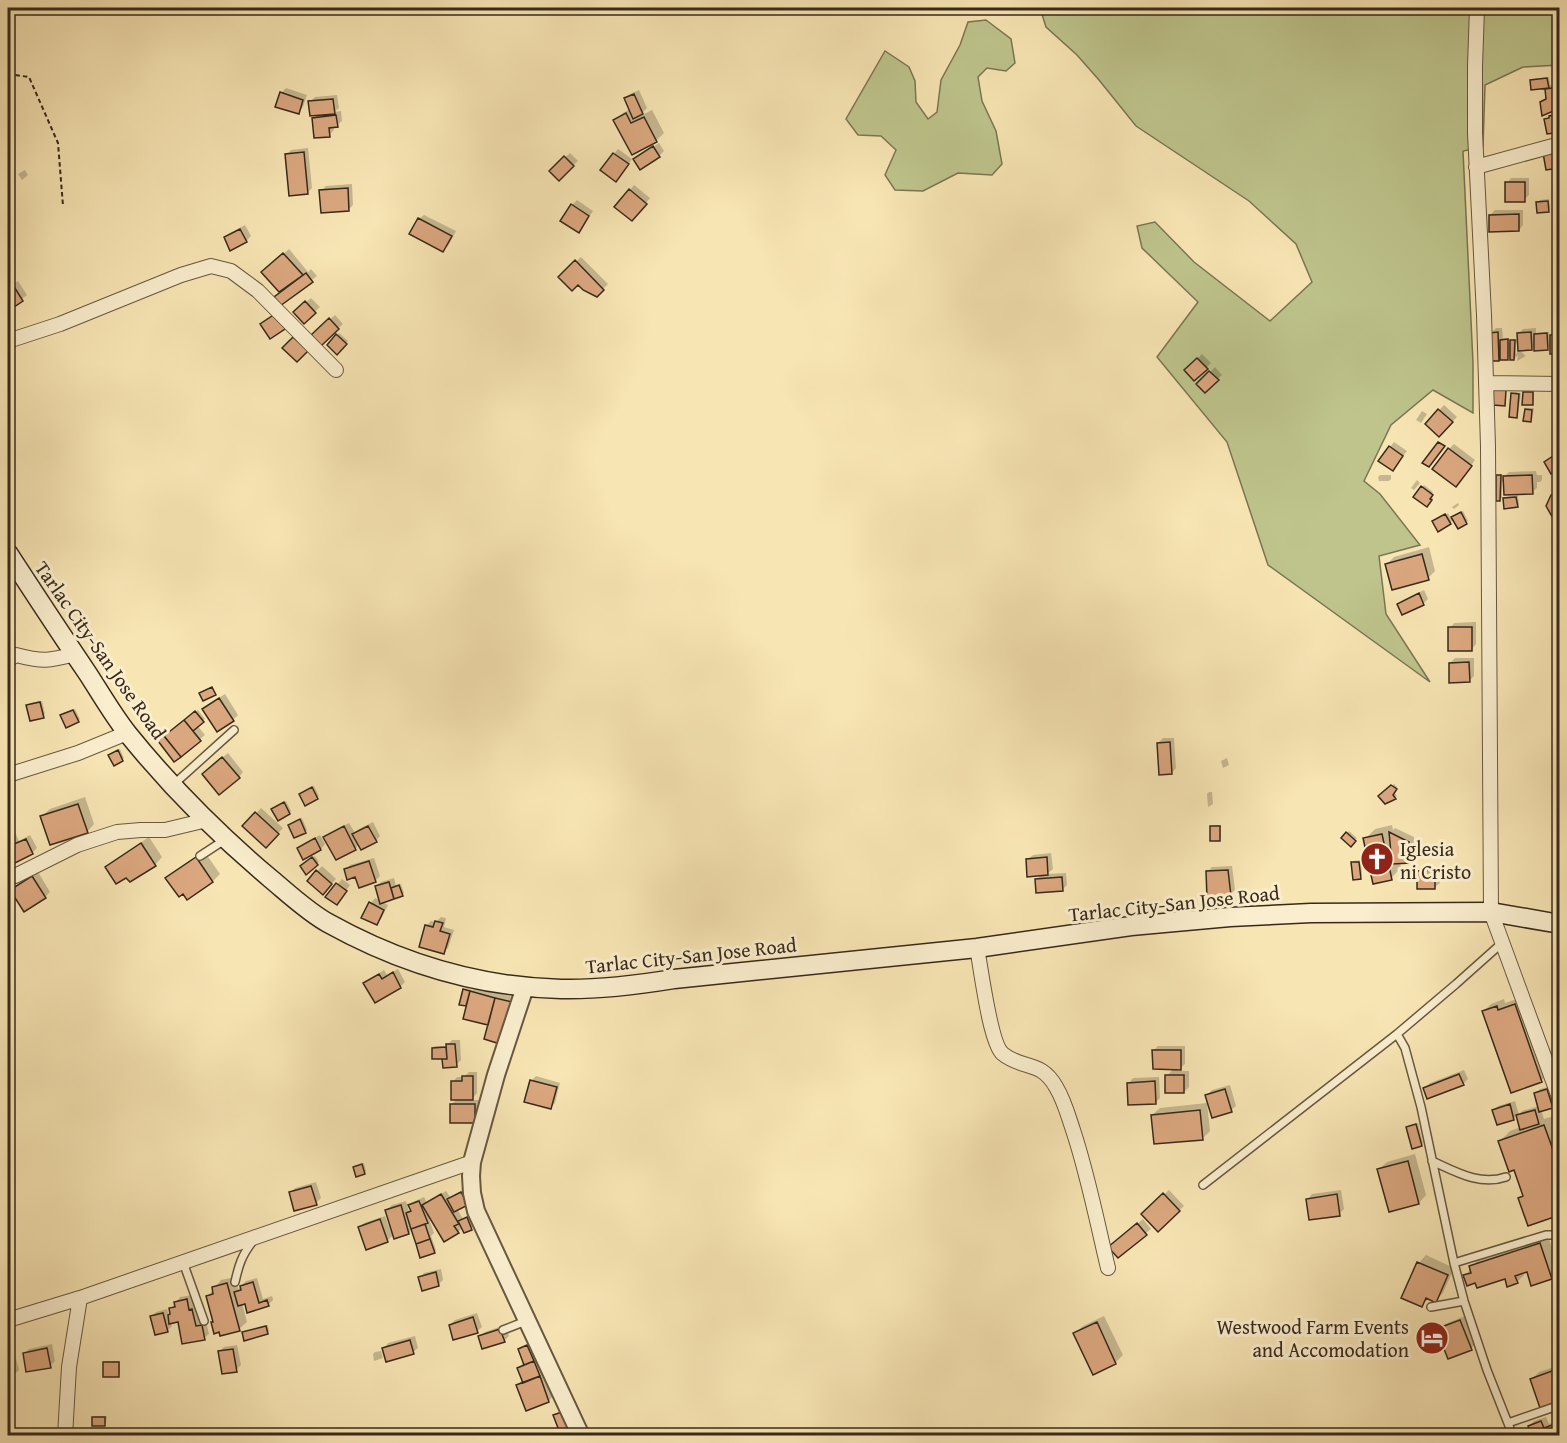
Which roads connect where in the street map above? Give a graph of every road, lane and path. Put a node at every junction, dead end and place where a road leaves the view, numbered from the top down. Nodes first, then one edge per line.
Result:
1 (1477, 8) edge
2 (8, 74) edge
3 (1560, 144) edge
4 (1476, 167) junction
5 (63, 206) dead end
6 (8, 341) edge
7 (336, 370) dead end
8 (1486, 383) junction
9 (1560, 384) edge
10 (8, 553) edge
11 (75, 654) junction
12 (8, 660) edge
13 (234, 730) dead end
14 (127, 733) junction
15 (8, 775) edge
16 (173, 784) junction
17 (207, 820) junction
18 (226, 839) junction
19 (200, 856) dead end
20 (15, 876) dead end
21 (1491, 912) junction
22 (1560, 924) edge
23 (1502, 942) junction
24 (977, 948) junction
25 (525, 987) junction
26 (1397, 1034) junction
27 (1560, 1100) edge
28 (1432, 1161) junction
29 (472, 1162) junction
30 (1506, 1177) dead end
31 (1203, 1185) dead end
32 (256, 1237) junction
33 (1560, 1242) edge
34 (183, 1262) junction
35 (1454, 1263) junction
36 (1108, 1268) dead end
37 (235, 1282) dead end
38 (80, 1298) junction
39 (1464, 1301) junction
40 (1431, 1306) dead end
41 (8, 1320) edge
42 (204, 1321) dead end
43 (526, 1321) junction
44 (503, 1330) dead end
45 (1560, 1405) edge
46 (1508, 1423) junction
47 (65, 1436) edge
48 (581, 1436) edge
49 (1513, 1436) edge

1 - 4 street
2 - 5 path
3 - 4 street
4 - 8 street
6 - 7 street
8 - 9 street
8 - 21 street
10 - 11 main road, Tarlac City-San Jose Road
11 - 12 street
11 - 14 main road, Tarlac City-San Jose Road
13 - 16 lane
14 - 15 street
14 - 16 main road, Tarlac City-San Jose Road
16 - 17 main road, Tarlac City-San Jose Road
17 - 18 main road, Tarlac City-San Jose Road
17 - 20 street
18 - 19 lane
18 - 25 main road, Tarlac City-San Jose Road
21 - 22 main road, Tarlac City-San Jose Road
21 - 23 street
21 - 24 main road, Tarlac City-San Jose Road
23 - 26 lane
23 - 27 street
24 - 25 main road, Tarlac City-San Jose Road
24 - 36 street
25 - 29 street
26 - 28 lane
26 - 31 lane
28 - 30 lane
28 - 35 lane
29 - 32 street
29 - 43 street
32 - 34 street
32 - 37 lane
33 - 35 lane
34 - 38 street
34 - 42 lane
35 - 39 lane
38 - 41 street
38 - 47 street
39 - 40 lane
39 - 46 lane
43 - 44 lane
43 - 48 street
45 - 46 lane
46 - 49 lane

